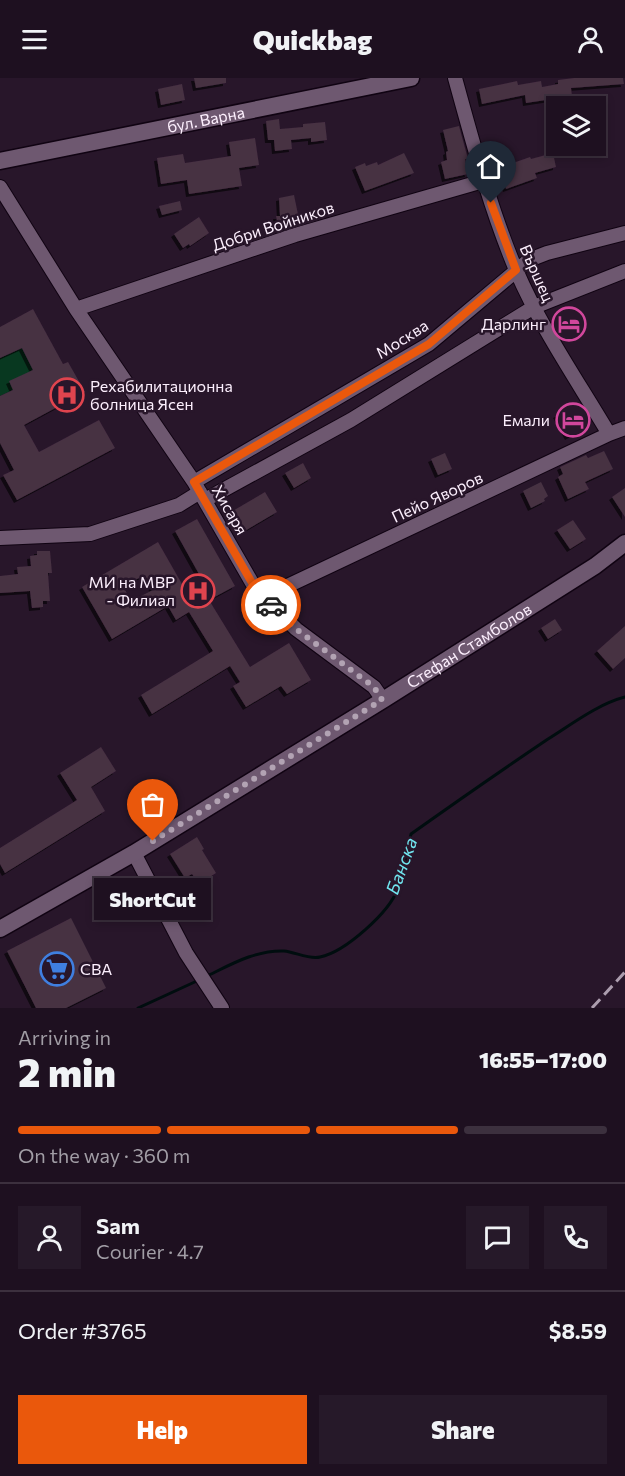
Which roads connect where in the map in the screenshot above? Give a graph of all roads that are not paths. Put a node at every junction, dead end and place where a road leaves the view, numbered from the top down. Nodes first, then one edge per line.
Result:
1 (411, 78) edge
2 (454, 78) edge
3 (0, 161) edge
4 (483, 181) junction
5 (0, 187) edge
6 (625, 233) edge
7 (516, 270) junction
8 (625, 271) edge
9 (534, 307) junction
10 (76, 309) junction
11 (625, 428) edge
12 (609, 434) junction
13 (200, 491) junction
14 (0, 538) edge
15 (625, 543) edge
16 (264, 597) junction
17 (382, 700) junction
18 (134, 853) junction
19 (0, 929) edge
20 (218, 1002) edge

1 - 3 street, бул. Варна
2 - 4 street, Вършец
4 - 7 street, Вършец
4 - 10 street, Добри Войников
5 - 10 street, Хисаря
6 - 7 street, Москва
7 - 9 street, Вършец
7 - 13 street, Москва
8 - 9 street
9 - 12 street, Вършец
9 - 13 street
10 - 13 street, Хисаря
11 - 12 street, Пейо Яворов
12 - 16 street, Пейо Яворов
13 - 14 street
13 - 16 street, Хисаря
15 - 17 street, Стефан Стамболов
16 - 17 street, Хисаря
17 - 18 street, Стефан Стамболов
18 - 19 street, Стефан Стамболов
18 - 20 street

